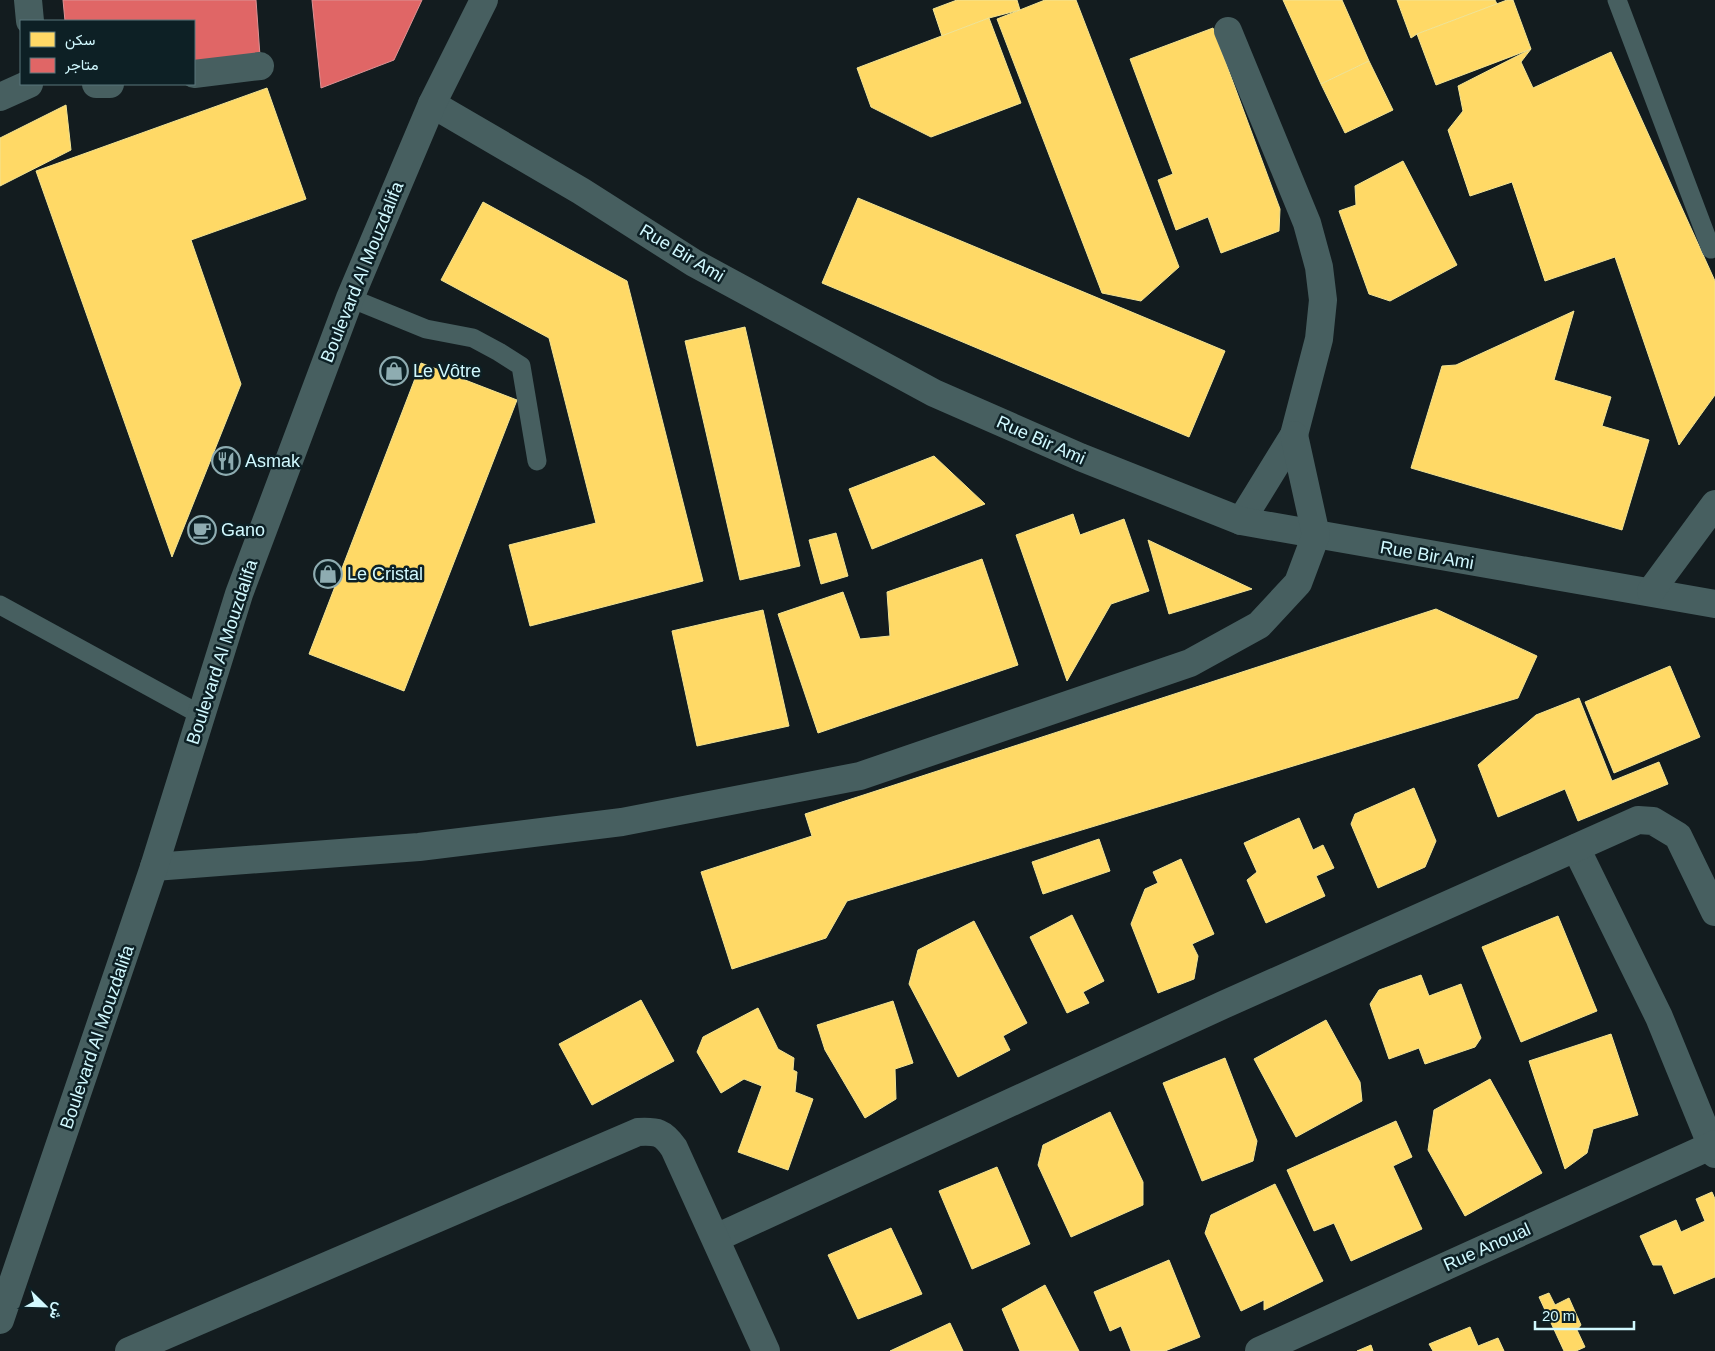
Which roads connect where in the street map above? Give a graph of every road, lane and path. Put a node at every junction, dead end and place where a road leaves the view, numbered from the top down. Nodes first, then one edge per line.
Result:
1 (28, 0) edge
2 (484, 0) edge
3 (1617, 0) edge
4 (30, 20) edge
5 (1228, 31) dead end
6 (260, 66) dead end
7 (195, 74) edge
8 (27, 85) edge
9 (0, 97) edge
10 (432, 104) junction
11 (1711, 249) dead end
12 (350, 298) junction
13 (1294, 436) junction
14 (537, 461) dead end
15 (1715, 504) edge
16 (1241, 521) junction
17 (1316, 535) junction
18 (1651, 592) junction
19 (1715, 604) edge
20 (0, 605) edge
21 (202, 714) junction
22 (1576, 848) junction
23 (154, 867) junction
24 (1715, 912) edge
25 (1714, 1148) edge
26 (716, 1238) junction
27 (0, 1320) edge
28 (129, 1351) edge
29 (766, 1351) edge
30 (1259, 1351) edge

1 - 4 street
2 - 10 street, Boulevard Al Mouzdalifa
3 - 11 lane
5 - 13 street
6 - 7 street
8 - 9 street
10 - 12 street, Boulevard Al Mouzdalifa
10 - 16 street, Rue Bir Ami
12 - 14 lane
12 - 21 street, Boulevard Al Mouzdalifa
13 - 16 street
13 - 17 street
15 - 18 street
16 - 17 street, Rue Bir Ami
17 - 18 street, Rue Bir Ami
17 - 23 street
18 - 19 street, Rue Bir Ami
20 - 21 lane
21 - 23 street, Boulevard Al Mouzdalifa
22 - 24 street
22 - 25 street
22 - 26 street
23 - 27 street, Boulevard Al Mouzdalifa
25 - 30 street, Rue Anoual
26 - 28 street
26 - 29 street

